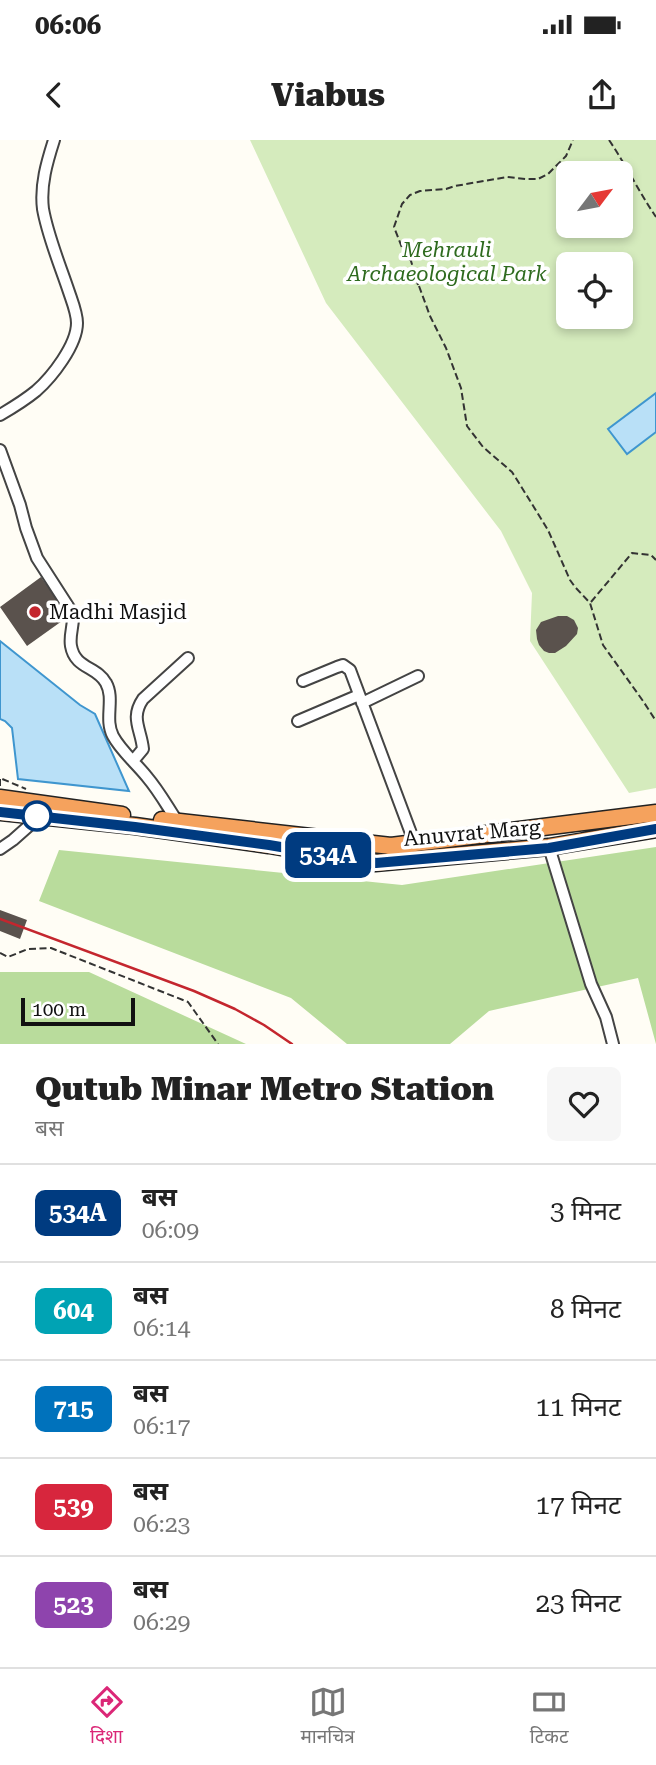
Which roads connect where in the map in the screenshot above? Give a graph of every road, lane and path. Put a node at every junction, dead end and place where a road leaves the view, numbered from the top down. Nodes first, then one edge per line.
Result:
1 (54, 140) edge
2 (573, 140) edge
3 (609, 140) edge
4 (656, 217) edge
5 (419, 286) dead end
6 (420, 291) junction
7 (0, 415) edge
8 (0, 450) edge
9 (656, 559) edge
10 (590, 603) junction
11 (188, 657) dead end
12 (418, 676) dead end
13 (303, 681) dead end
14 (360, 699) junction
15 (298, 721) dead end
16 (656, 721) edge
17 (133, 761) junction
18 (1, 778) edge
19 (0, 787) edge
20 (24, 787) dead end
21 (0, 798) edge
22 (0, 812) edge
23 (656, 813) edge
24 (40, 816) junction
25 (177, 821) junction
26 (656, 829) edge
27 (415, 844) junction
28 (549, 848) junction
29 (0, 849) edge
30 (0, 953) edge
31 (218, 1044) edge
32 (613, 1044) edge

1 - 7 street
2 - 6 path
3 - 4 path
5 - 6 path
6 - 10 path
8 - 17 street
9 - 10 path
10 - 16 path
11 - 17 street
12 - 14 street
13 - 14 street
14 - 15 street
14 - 27 street
17 - 25 street
18 - 19 path
18 - 20 path
21 - 25 highway, Anuvrat Marg
22 - 24 highway, Anuvrat Marg
23 - 27 highway, Anuvrat Marg
24 - 28 highway, Anuvrat Marg
24 - 29 street
25 - 27 highway, Anuvrat Marg
26 - 28 highway, Anuvrat Marg
28 - 32 street
30 - 31 path

